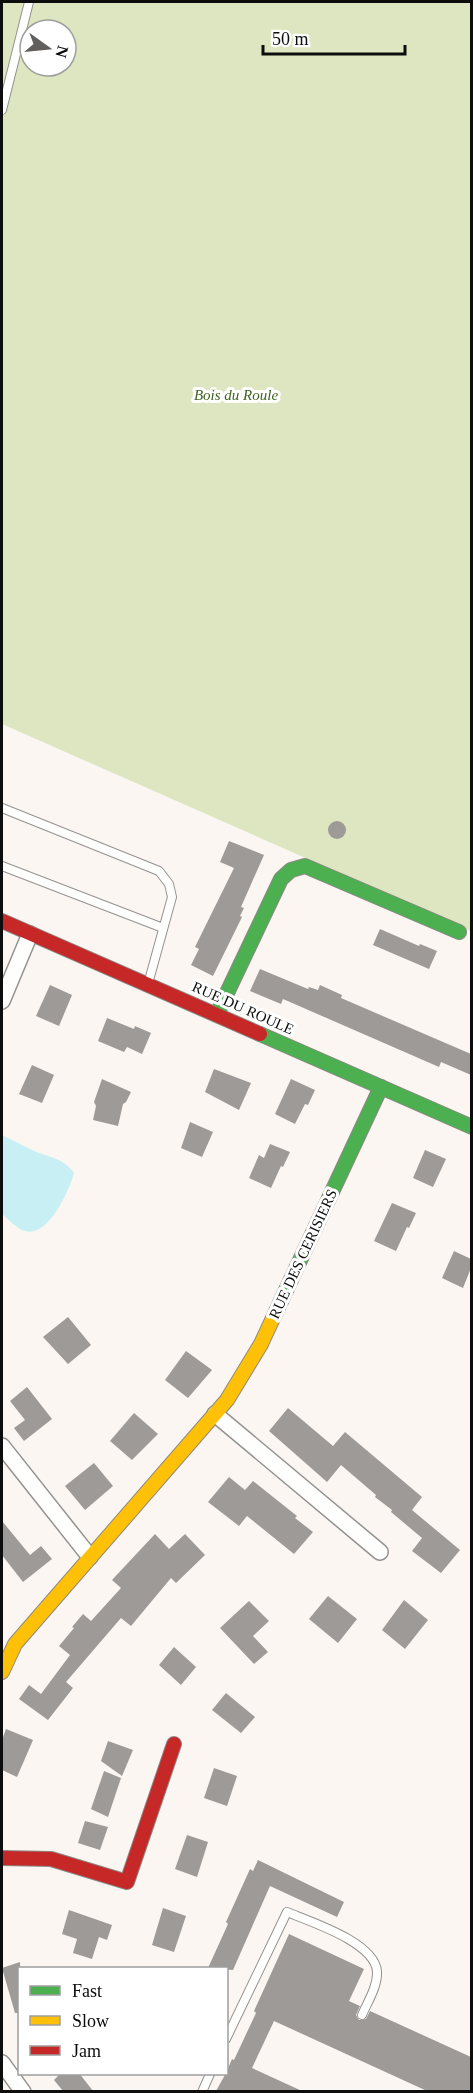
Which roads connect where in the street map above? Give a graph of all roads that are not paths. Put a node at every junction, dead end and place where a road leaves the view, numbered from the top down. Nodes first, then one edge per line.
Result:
1 (29, 2) edge
2 (2, 110) edge
3 (2, 808) edge
4 (2, 866) edge
5 (2, 921) edge
6 (163, 928) junction
7 (459, 932) dead end
8 (30, 934) junction
9 (148, 984) junction
10 (2, 1001) edge
11 (217, 1014) junction
12 (381, 1088) junction
13 (471, 1127) edge
14 (215, 1414) junction
15 (2, 1446) edge
16 (380, 1552) dead end
17 (90, 1557) junction
18 (2, 1672) edge
19 (174, 1744) dead end
20 (2, 1858) edge
21 (362, 2015) dead end
22 (228, 2035) edge
23 (2, 2063) edge
24 (209, 2075) edge
25 (23, 2091) edge
26 (202, 2091) edge

1 - 2 lane
3 - 6 lane
4 - 6 lane
5 - 8 street, RUE DU ROULE
6 - 9 lane
7 - 11 street
8 - 9 street, RUE DU ROULE
8 - 10 street
9 - 11 street, RUE DU ROULE
11 - 12 street, RUE DU ROULE
12 - 13 street, RUE DU ROULE
12 - 14 street, RUE DES CERISIERS
14 - 16 street
14 - 17 street, RUE DES CERISIERS
15 - 17 street
17 - 18 street, RUE DES CERISIERS
19 - 20 street
21 - 22 lane
23 - 25 street
24 - 26 lane

